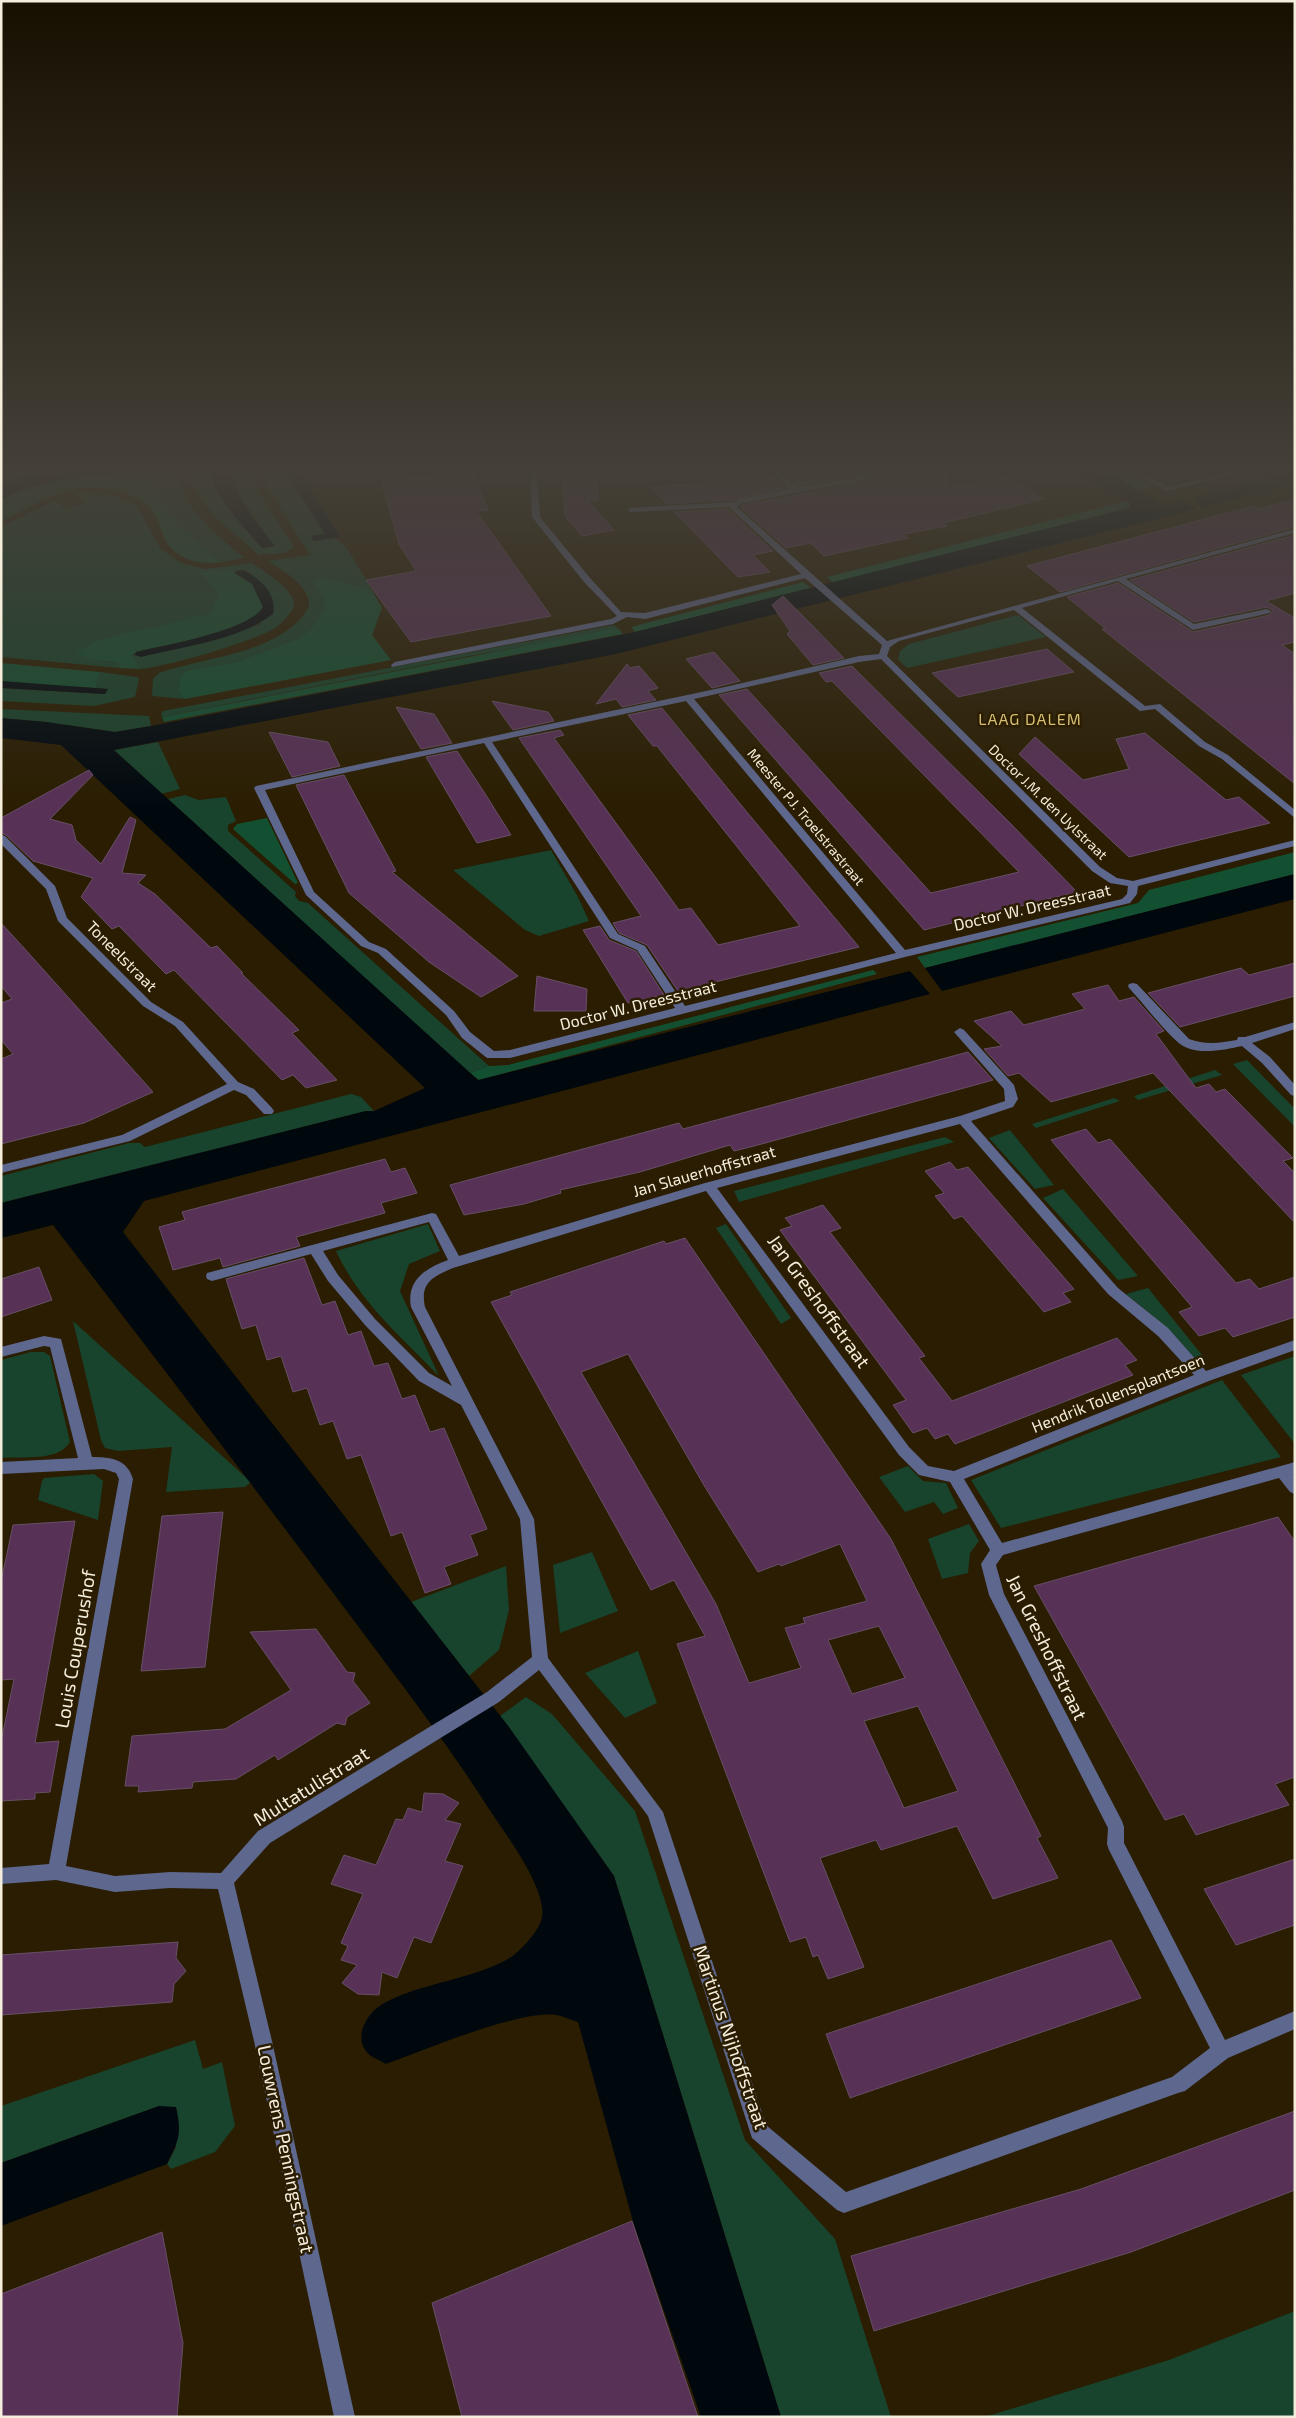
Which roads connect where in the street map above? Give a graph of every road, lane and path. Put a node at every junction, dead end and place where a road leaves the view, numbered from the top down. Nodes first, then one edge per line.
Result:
1 (591, 585) edge
2 (768, 585) edge
3 (819, 585) edge
4 (1103, 585) edge
5 (1128, 585) edge
6 (1017, 608) junction
7 (1267, 611) dead end
8 (625, 615) junction
9 (884, 649) junction
10 (394, 664) dead end
11 (688, 698) junction
12 (486, 739) junction
13 (1295, 815) edge
14 (1, 838) edge
15 (1295, 843) edge
16 (1133, 884) junction
17 (903, 954) junction
18 (1133, 986) dead end
19 (682, 1010) junction
20 (1295, 1025) edge
21 (960, 1032) dead end
22 (1242, 1040) junction
23 (234, 1085) junction
24 (1295, 1092) edge
25 (268, 1111) dead end
26 (963, 1119) junction
27 (1, 1170) edge
28 (709, 1186) junction
29 (315, 1249) junction
30 (456, 1262) junction
31 (212, 1276) dead end
32 (1295, 1345) edge
33 (1, 1352) edge
34 (1204, 1377) junction
35 (466, 1401) junction
36 (86, 1463) junction
37 (1, 1468) edge
38 (1288, 1469) edge
39 (955, 1477) junction
40 (1295, 1488) edge
41 (998, 1550) junction
42 (540, 1660) junction
43 (56, 1872) junction
44 (1, 1876) edge
45 (225, 1881) junction
46 (1295, 2020) edge
47 (1221, 2052) junction
48 (346, 2417) edge

1 - 8 street
2 - 8 street
3 - 9 street, Doctor J.M. den Uylstraat
4 - 6 street
5 - 7 street
6 - 9 street
6 - 13 street
8 - 10 street
9 - 11 street
9 - 16 street, Doctor J.M. den Uylstraat
11 - 12 street
11 - 17 street, Meester P.J. Troelstrastraat
12 - 19 street
12 - 19 street, Doctor W. Dreesstraat
14 - 23 street, Toneelstraat
15 - 16 street
16 - 17 street, Doctor W. Dreesstraat
17 - 19 street, Doctor W. Dreesstraat
18 - 22 street
20 - 22 street
21 - 26 street, Jan Slauerhoffstraat
22 - 24 street
23 - 25 street, Toneelstraat
23 - 27 street
26 - 28 street, Jan Slauerhoffstraat
26 - 34 street
28 - 30 street, Jan Slauerhoffstraat
28 - 39 street, Jan Greshoffstraat
29 - 30 street
29 - 31 street
29 - 35 street
30 - 35 street, Jan Slauerhoffstraat
32 - 34 street, Hendrik Tollensplantsoen
33 - 36 street
34 - 39 street, Hendrik Tollensplantsoen
35 - 42 street, Jan Slauerhoffstraat
36 - 37 street
36 - 43 street, Louis Couperushof
38 - 40 street
38 - 41 street
39 - 41 street
41 - 47 street, Jan Greshoffstraat
42 - 45 street, Multatulistraat
42 - 47 street, Martinus Nijhoffstraat
43 - 44 street
43 - 45 street
45 - 48 street, Louwrens Penningstraat
46 - 47 street, Martinus Nijhoffstraat

